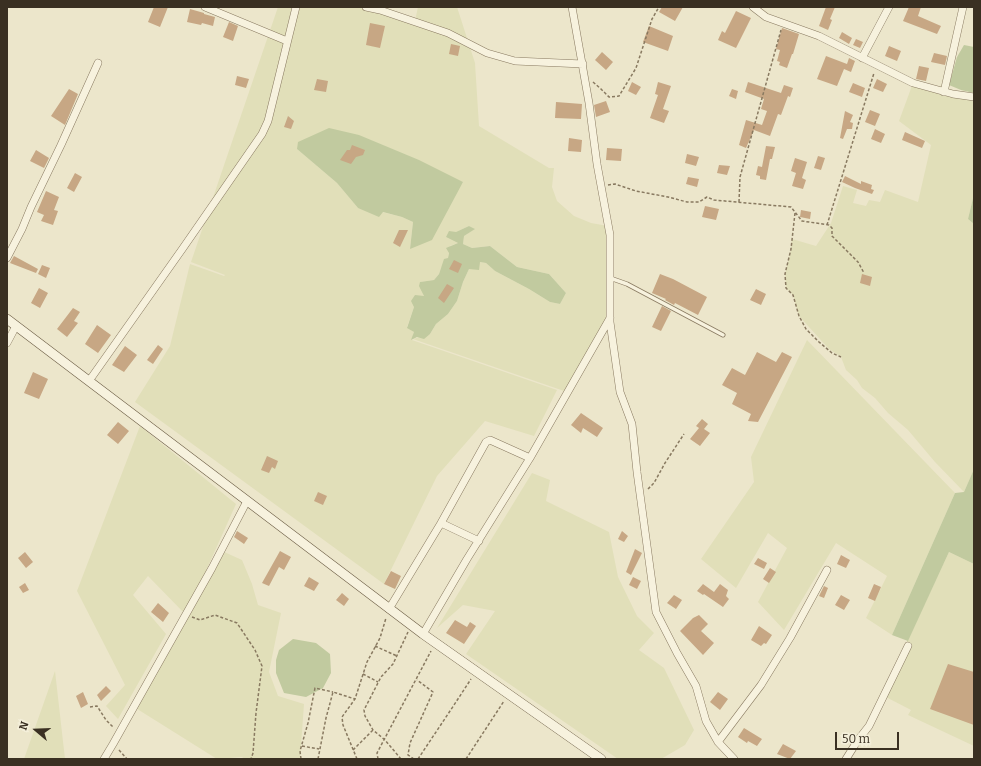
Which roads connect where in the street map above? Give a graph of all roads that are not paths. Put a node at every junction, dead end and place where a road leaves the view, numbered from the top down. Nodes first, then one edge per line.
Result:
1 (205, 7) edge
2 (296, 7) edge
3 (366, 7) edge
4 (572, 7) edge
5 (753, 7) edge
6 (889, 7) edge
7 (963, 7) edge
8 (287, 41) junction
9 (862, 58) junction
10 (98, 63) dead end
11 (583, 64) junction
12 (944, 92) junction
13 (974, 97) edge
14 (7, 258) edge
15 (609, 277) junction
16 (610, 318) junction
17 (7, 319) edge
18 (16, 326) junction
19 (723, 335) dead end
20 (7, 343) edge
21 (89, 381) junction
22 (530, 458) junction
23 (247, 502) junction
24 (440, 523) junction
25 (479, 541) junction
26 (827, 570) dead end
27 (389, 609) junction
28 (423, 634) junction
29 (908, 646) dead end
30 (718, 742) junction
31 (104, 759) edge
32 (601, 759) edge
33 (734, 759) edge
34 (846, 759) edge

1 - 8 street
2 - 8 street
3 - 11 street
4 - 11 street
5 - 9 street
6 - 9 street
7 - 12 street
8 - 21 street
9 - 12 street
10 - 14 street
11 - 15 street
12 - 13 street
15 - 16 street
15 - 19 lane
16 - 22 street
16 - 30 street
17 - 18 street
18 - 20 street
18 - 21 street
21 - 23 street
22 - 24 street
22 - 25 street
23 - 27 street
23 - 31 street
24 - 25 street
24 - 27 street
25 - 28 street
26 - 30 street
27 - 28 street
28 - 32 street
29 - 34 street
30 - 33 street

